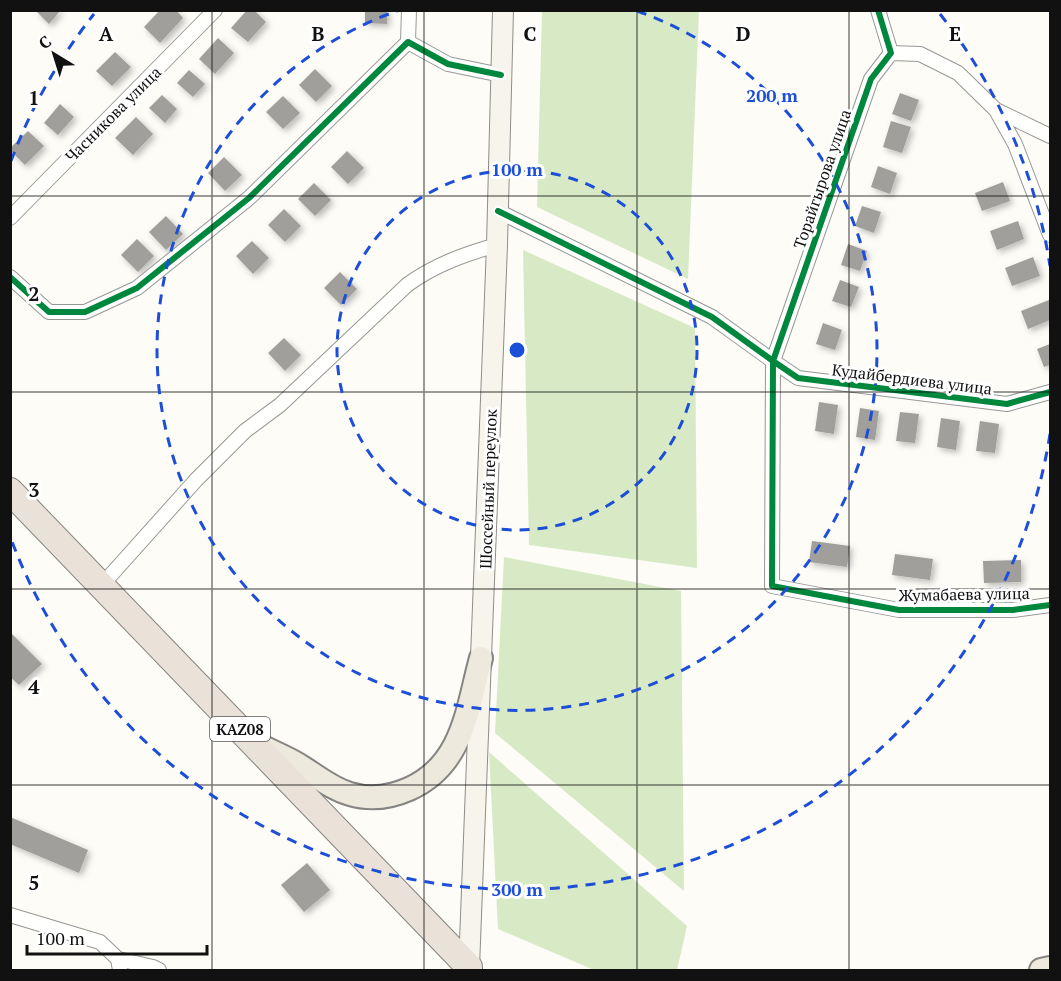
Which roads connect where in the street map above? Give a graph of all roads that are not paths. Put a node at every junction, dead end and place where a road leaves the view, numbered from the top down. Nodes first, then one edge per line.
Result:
1 (215, 10) edge
2 (409, 10) edge
3 (503, 10) edge
4 (878, 10) edge
5 (408, 42) junction
6 (891, 53) junction
7 (501, 75) junction
8 (996, 110) junction
9 (1050, 136) edge
10 (498, 211) junction
11 (10, 218) edge
12 (1050, 235) edge
13 (497, 245) junction
14 (10, 277) edge
15 (773, 361) junction
16 (1050, 392) edge
17 (10, 491) edge
18 (101, 586) junction
19 (772, 586) joint
20 (1050, 605) edge
21 (481, 658) junction
22 (253, 742) junction
23 (10, 915) edge
24 (119, 965) edge
25 (1050, 968) edge
26 (469, 969) edge
27 (159, 970) edge
28 (1041, 970) edge

1 - 11 street, Часникова улица
2 - 5 street
3 - 7 main road, Шоссейный переулок
4 - 6 street
5 - 7 street
5 - 14 street
6 - 8 street
6 - 15 street, Торайгырова улица
7 - 10 main road, Шоссейный переулок
8 - 9 street
8 - 12 street
10 - 13 main road, Шоссейный переулок
10 - 15 street, Кудайбердиева улица
13 - 18 street
13 - 21 main road, Шоссейный переулок
15 - 16 street, Кудайбердиева улица
15 - 19 street, Торайгырова улица
17 - 18 highway, KAZ08
18 - 22 highway, KAZ08
19 - 20 street, Жумабаева улица
21 - 22 main road
21 - 26 main road, Шоссейный переулок
22 - 26 highway, KAZ08
23 - 24 street
24 - 27 street
25 - 28 main road

